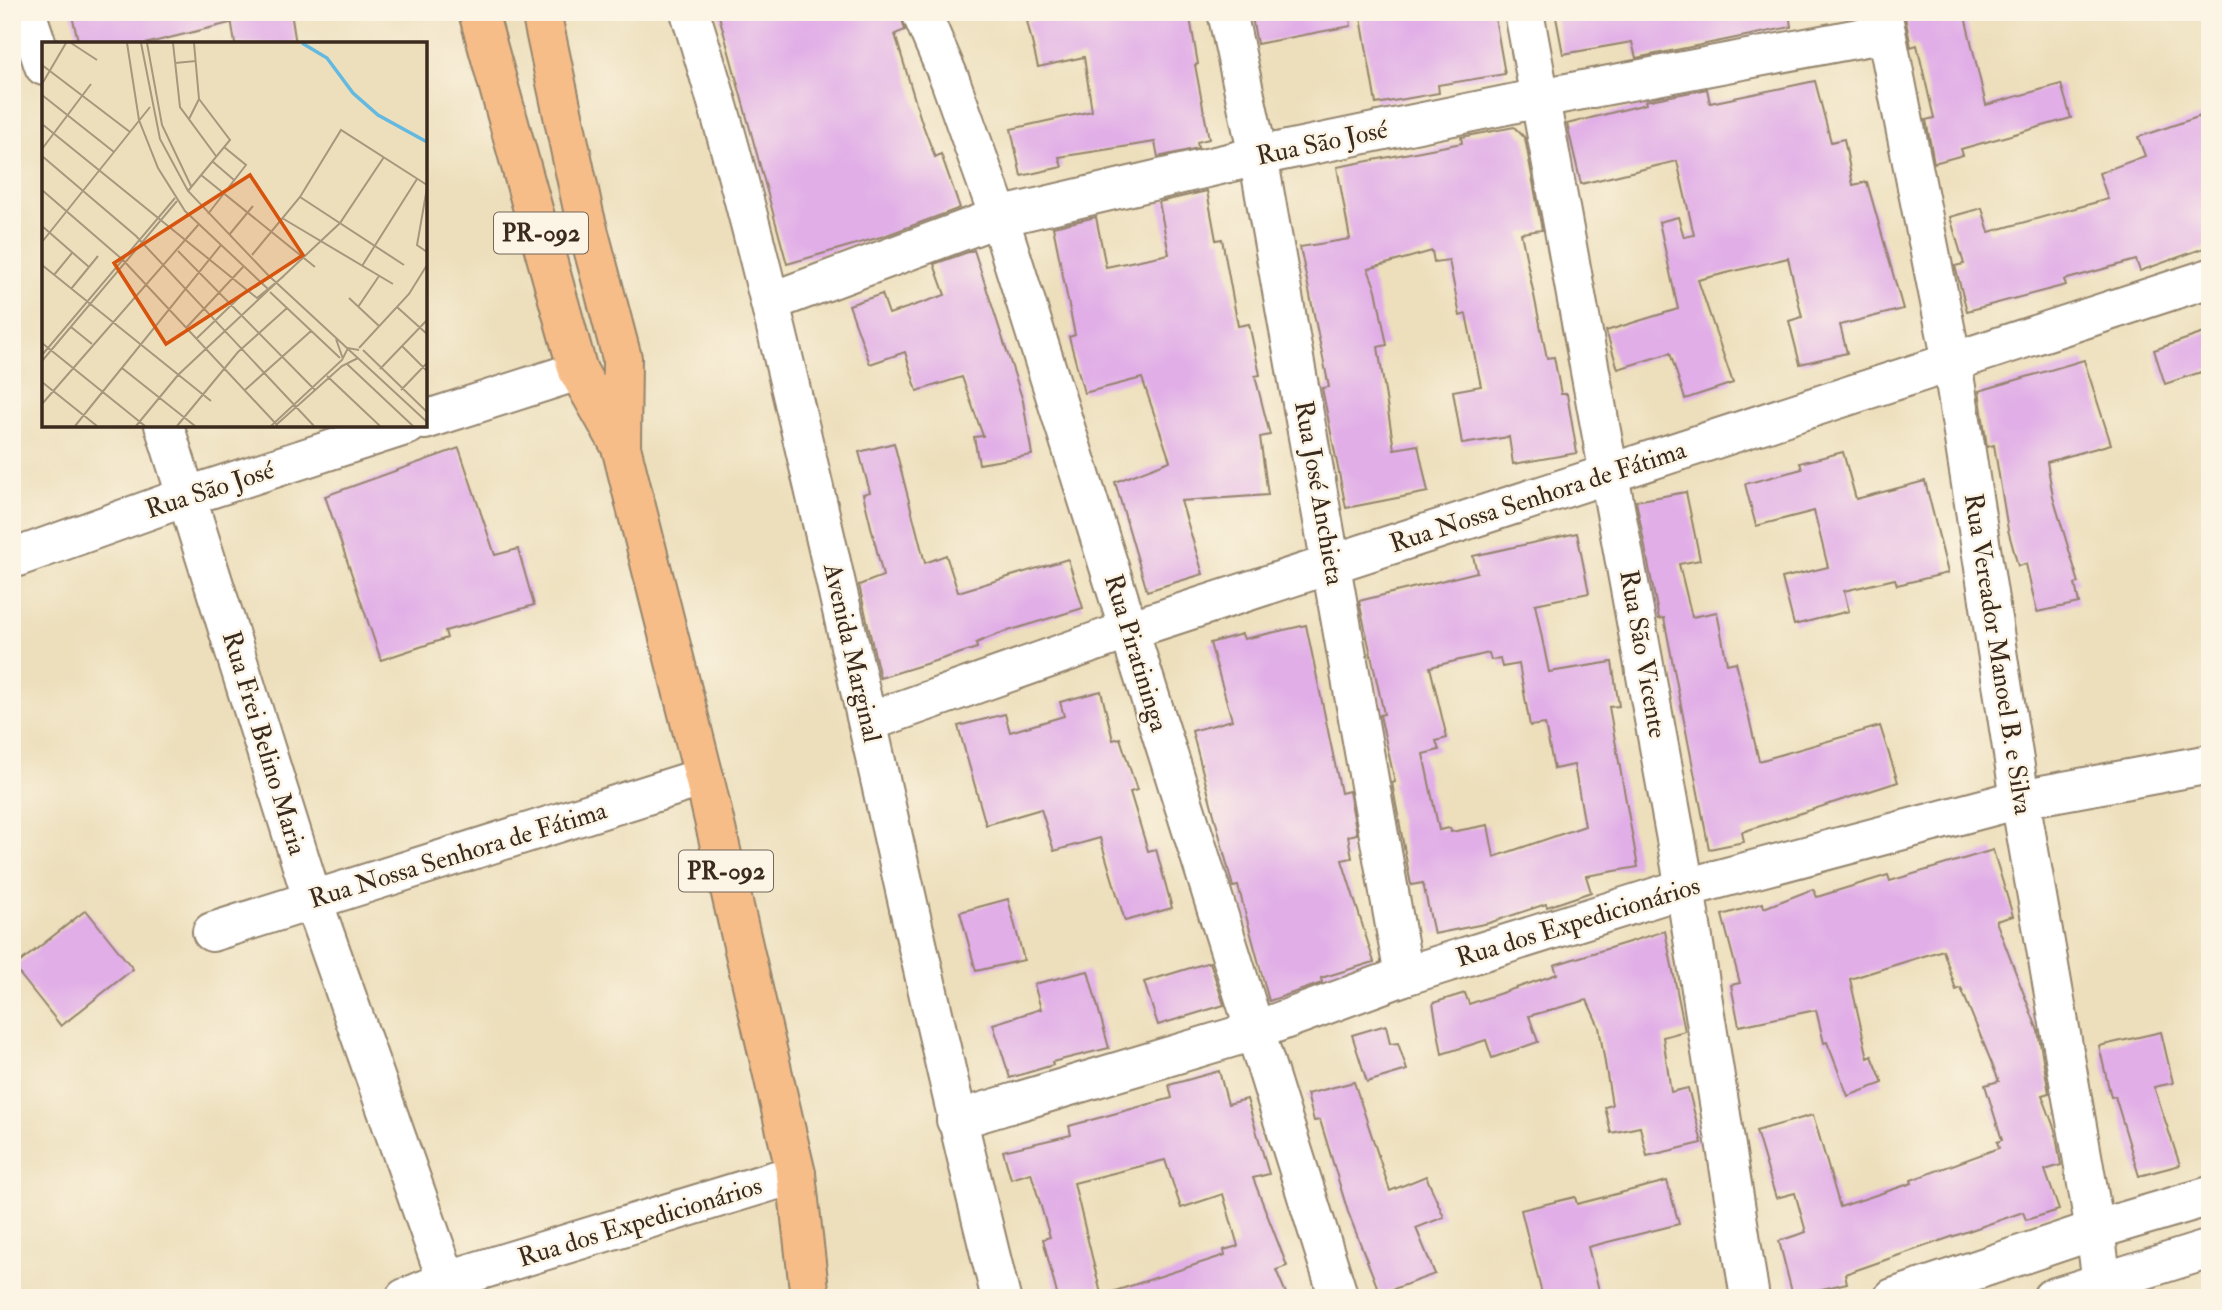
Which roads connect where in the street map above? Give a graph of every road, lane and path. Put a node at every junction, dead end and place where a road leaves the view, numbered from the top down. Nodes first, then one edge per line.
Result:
1 (26, 12) edge
2 (478, 12) edge
3 (690, 12) edge
4 (921, 12) edge
5 (1227, 12) edge
6 (1524, 12) edge
7 (546, 18) edge
8 (1884, 23) edge
9 (42, 60) edge
10 (1540, 98) junction
11 (1258, 156) junction
12 (999, 217) junction
13 (2210, 278) edge
14 (770, 302) junction
15 (1952, 362) junction
16 (578, 371) junction
17 (427, 419) edge
18 (165, 427) edge
19 (402, 427) edge
20 (621, 447) junction
21 (1611, 474) junction
22 (188, 496) junction
23 (12, 559) edge
24 (1332, 565) junction
25 (1129, 630) junction
26 (867, 722) junction
27 (2210, 764) edge
28 (704, 778) junction
29 (2020, 799) junction
30 (1685, 888) junction
31 (313, 901) junction
32 (212, 932) dead end
33 (1404, 976) junction
34 (1254, 1031) junction
35 (956, 1120) junction
36 (796, 1174) junction
37 (2210, 1196) edge
38 (2095, 1230) junction
39 (2210, 1249) edge
40 (451, 1289) edge
41 (2102, 1290) edge
42 (405, 1298) edge
43 (810, 1298) edge
44 (1001, 1298) edge
45 (1339, 1298) edge
46 (1750, 1298) edge
47 (1894, 1298) edge
48 (2052, 1298) edge

1 - 9 street
2 - 16 main road, PR-092
3 - 14 street, Avenida Marginal
4 - 12 street, Rua Piratininga
5 - 11 street, Rua José Anchieta
6 - 10 street, Rua São Vicente
7 - 20 main road, PR-092
8 - 10 street, Rua São José
8 - 15 street, Rua Vereador Manoel B. e Silva
10 - 11 street, Rua São José
10 - 21 street, Rua São Vicente
11 - 12 street, Rua São José
11 - 24 street, Rua José Anchieta
12 - 14 street, Rua São José
12 - 25 street, Rua Piratininga
13 - 15 street, Rua Nossa Senhora de Fátima
14 - 26 street, Avenida Marginal
15 - 21 street, Rua Nossa Senhora de Fátima
15 - 29 street, Rua Vereador Manoel B. e Silva
16 - 17 street
16 - 20 main road, PR-092
18 - 22 street, Rua Frei Belino Maria
19 - 22 street, Rua São José
20 - 28 main road, PR-092
21 - 24 street, Rua Nossa Senhora de Fátima
21 - 30 street, Rua São Vicente
22 - 23 street, Rua São José
22 - 31 street, Rua Frei Belino Maria
24 - 25 street, Rua Nossa Senhora de Fátima
24 - 33 street, Rua José Anchieta
25 - 26 street, Rua Nossa Senhora de Fátima
25 - 34 street, Rua Piratininga
26 - 35 street, Avenida Marginal
27 - 29 street, Rua dos Expedicionários
28 - 31 street, Rua Nossa Senhora de Fátima
28 - 36 main road, PR-092
29 - 30 street, Rua dos Expedicionários
29 - 38 street, Rua Vereador Manoel B. e Silva
30 - 33 street, Rua dos Expedicionários
30 - 46 street, Rua São Vicente
31 - 32 street, Rua Nossa Senhora de Fátima
31 - 40 street, Rua Frei Belino Maria
33 - 34 street, Rua dos Expedicionários
34 - 35 street, Rua dos Expedicionários
34 - 45 street, Rua Piratininga
35 - 44 street, Avenida Marginal
36 - 40 street, Rua dos Expedicionários
36 - 43 main road, PR-092
37 - 38 street
38 - 41 street, Rua Vereador Manoel B. e Silva
38 - 47 street
39 - 41 street
40 - 42 street, Rua dos Expedicionários
41 - 48 street

